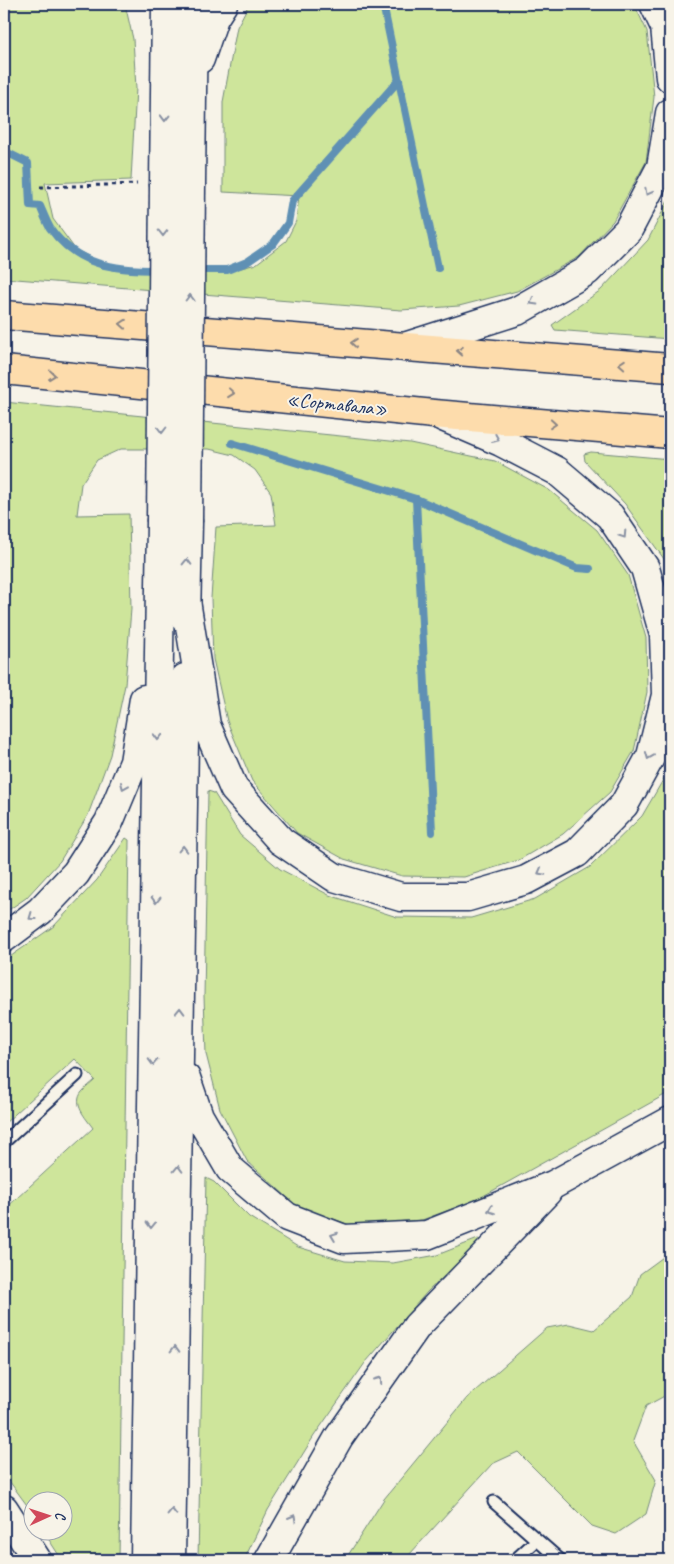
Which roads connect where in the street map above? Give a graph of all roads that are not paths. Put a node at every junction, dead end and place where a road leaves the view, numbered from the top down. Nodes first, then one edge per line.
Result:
1 (147, 4) edge
2 (166, 4) edge
3 (193, 4) edge
4 (223, 4) edge
5 (654, 4) edge
6 (165, 69) junction
7 (670, 78) edge
8 (192, 82) junction
9 (670, 112) edge
10 (4, 315) edge
11 (403, 347) junction
12 (670, 368) edge
13 (4, 370) edge
14 (434, 414) junction
15 (670, 434) edge
16 (160, 601) junction
17 (186, 601) junction
18 (4, 938) edge
19 (180, 1060) junction
20 (77, 1075) dead end
21 (670, 1121) edge
22 (4, 1142) edge
23 (553, 1185) junction
24 (494, 1502) dead end
25 (4, 1509) edge
26 (537, 1540) junction
27 (37, 1560) edge
28 (145, 1560) edge
29 (171, 1560) edge
30 (269, 1560) edge
31 (515, 1560) edge
32 (560, 1560) edge

1 - 6 main road
2 - 6 main road
3 - 8 main road
4 - 8 main road
5 - 7 main road
6 -> 16 main road, bridge
17 -> 8 main road, bridge
9 -> 11 main road
11 -> 10 highway
12 -> 11 highway
13 -> 14 highway, «Сортавала»
14 -> 15 highway, «Сортавала»
14 -> 17 main road
16 -> 18 main road
16 -> 28 main road
19 -> 17 main road
23 -> 19 main road
29 -> 19 main road
20 - 22 lane
21 - 23 main road
30 -> 23 main road
24 - 26 lane
25 - 27 main road
26 - 31 lane
26 - 32 lane

